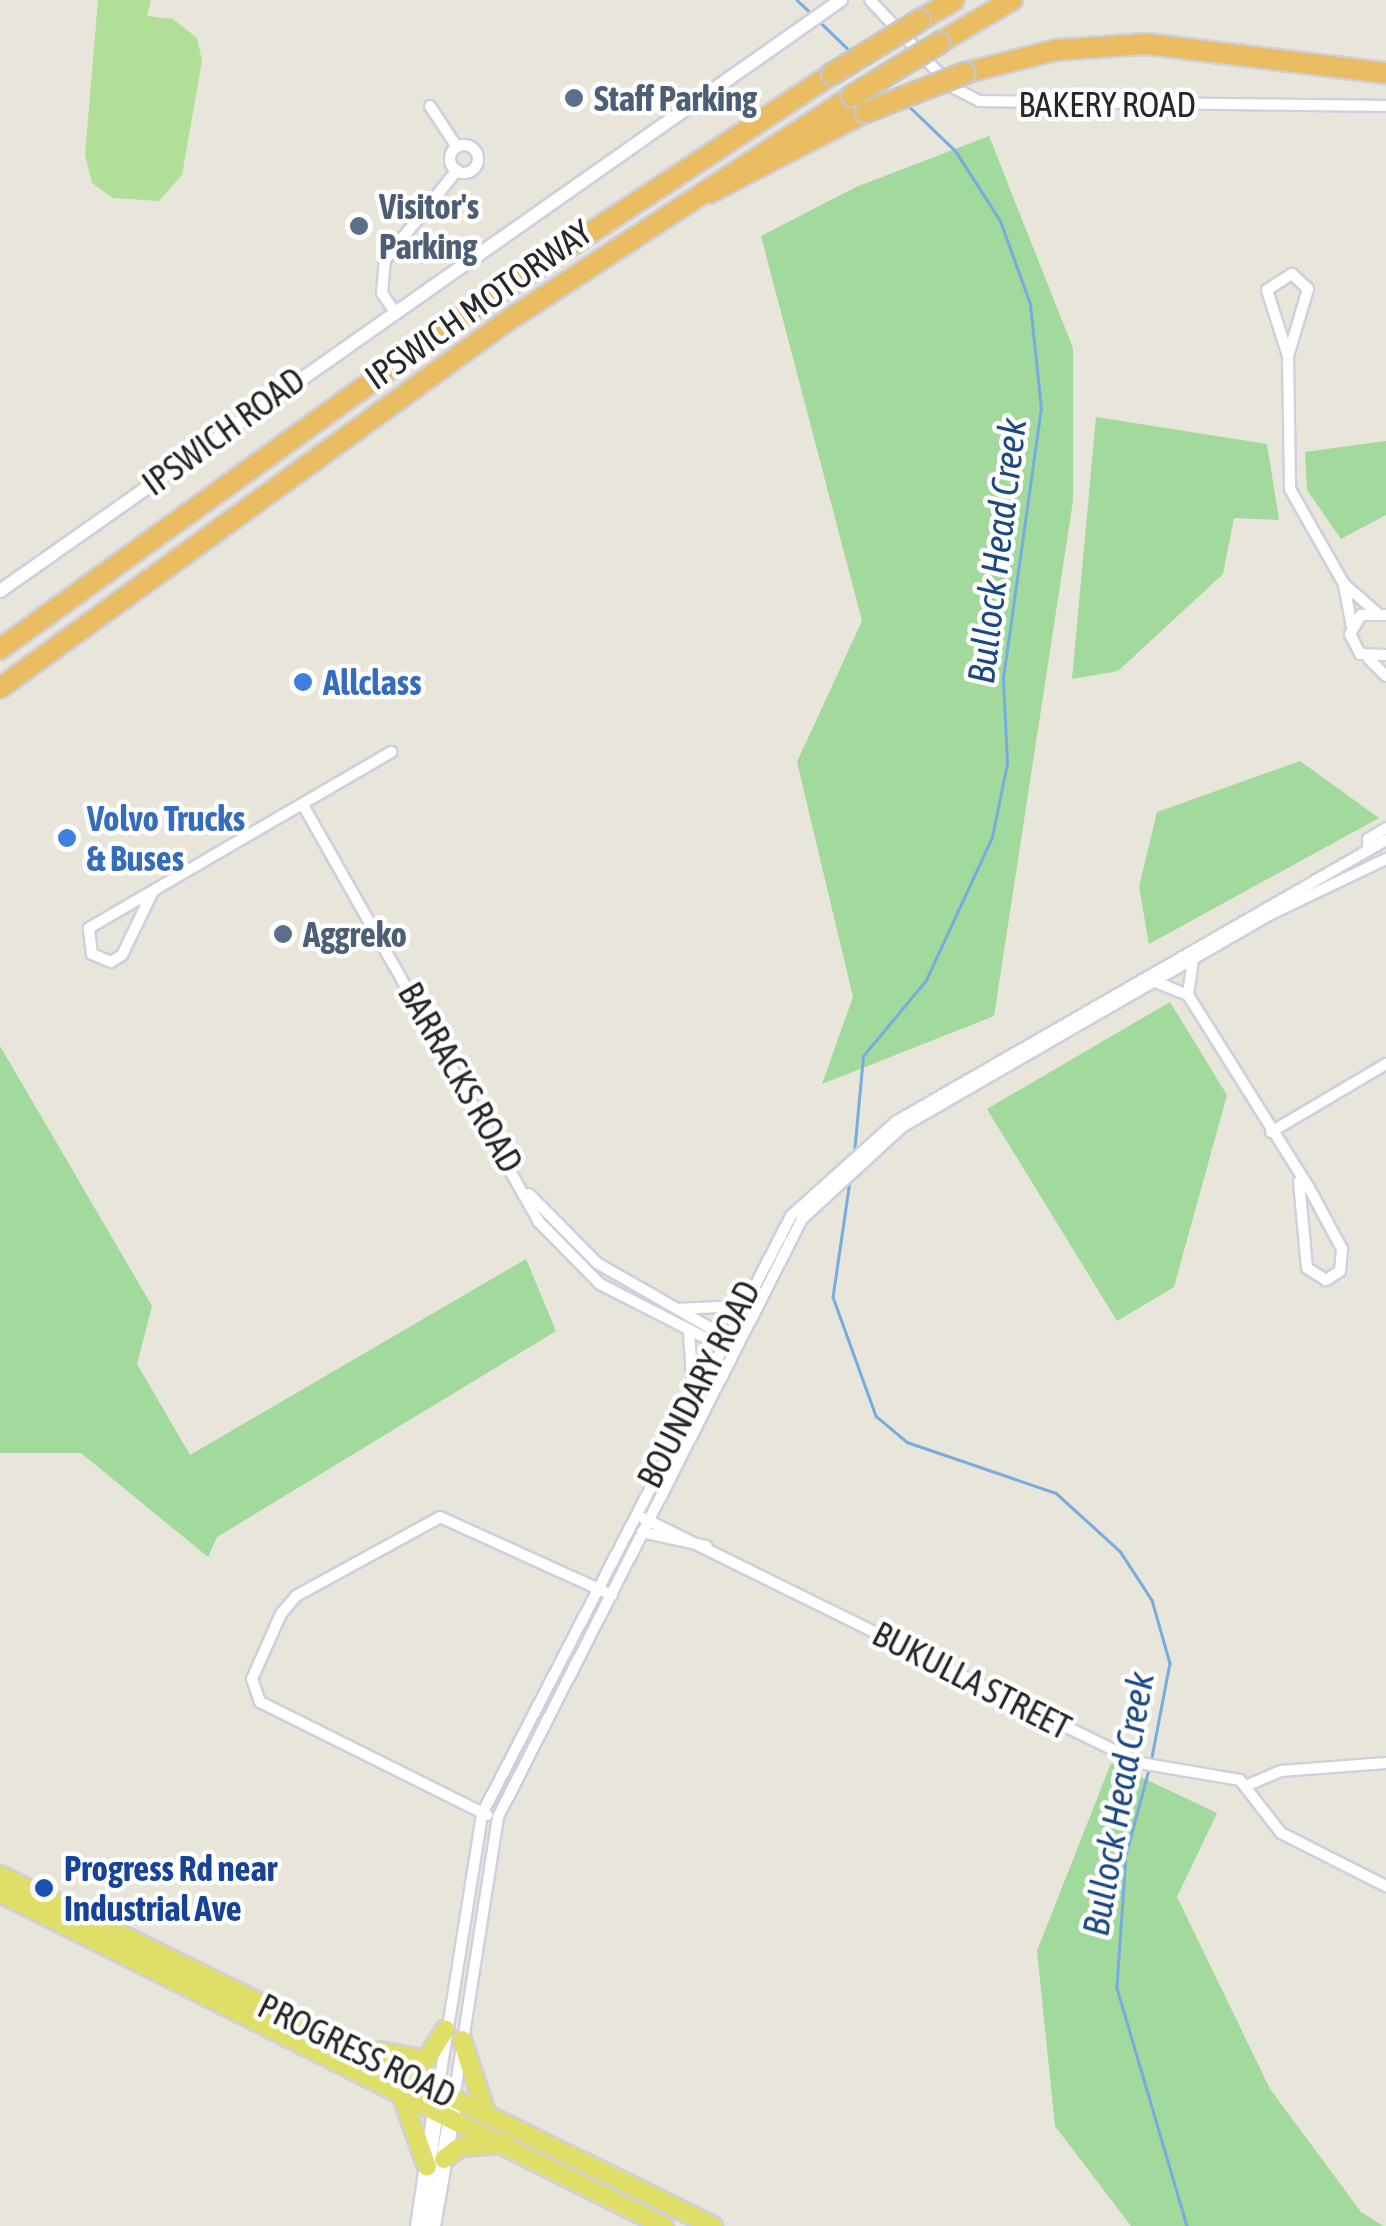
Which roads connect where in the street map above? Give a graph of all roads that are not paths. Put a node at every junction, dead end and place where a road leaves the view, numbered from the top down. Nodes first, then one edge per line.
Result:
1 (842, 0) edge
2 (870, 0) edge
3 (954, 0) edge
4 (1012, 0) edge
5 (1386, 73) edge
6 (859, 104) junction
7 (430, 106) dead end
8 (1386, 106) edge
9 (457, 147) junction
10 (457, 170) junction
11 (393, 309) junction
12 (1288, 356) junction
13 (1344, 584) junction
14 (0, 591) edge
15 (1383, 614) edge
16 (1352, 627) junction
17 (0, 650) edge
18 (1386, 655) edge
19 (1367, 658) junction
20 (1386, 676) edge
21 (0, 688) edge
22 (392, 752) dead end
23 (303, 805) junction
24 (1386, 828) edge
25 (1386, 840) edge
26 (1368, 850) junction
27 (1386, 859) edge
28 (153, 891) junction
29 (1193, 958) junction
30 (1152, 981) junction
31 (1188, 995) junction
32 (1386, 1064) edge
33 (940, 1099) junction
34 (1271, 1132) junction
35 (1299, 1181) junction
36 (528, 1193) junction
37 (815, 1196) junction
38 (738, 1306) junction
39 (678, 1309) junction
40 (689, 1333) junction
41 (724, 1334) junction
42 (718, 1346) junction
43 (734, 1348) junction
44 (693, 1391) junction
45 (650, 1517) junction
46 (632, 1519) junction
47 (642, 1532) junction
48 (707, 1546) junction
49 (595, 1588) junction
50 (612, 1596) junction
51 (1386, 1763) edge
52 (1248, 1785) junction
53 (482, 1814) junction
54 (498, 1817) junction
55 (0, 1875) edge
56 (1386, 1886) edge
57 (0, 1893) edge
58 (445, 2030) junction
59 (462, 2040) junction
60 (344, 2043) junction
61 (400, 2093) junction
62 (445, 2104) junction
63 (486, 2113) junction
64 (504, 2144) junction
65 (436, 2163) junction
66 (418, 2226) edge
67 (432, 2226) edge
68 (664, 2226) edge
69 (713, 2226) edge

1 - 11 street, IPSWICH ROAD
2 - 8 street, BAKERY ROAD
3 - 17 highway, IPSWICH MOTORWAY, bridge
4 - 6 highway, bridge
5 - 6 highway, bridge
6 - 21 highway, IPSWICH MOTORWAY
7 - 9 street
9 - 10 street
9 - 10 street
10 - 11 street
11 - 14 street, IPSWICH ROAD
12 - 12 street
12 - 13 street
13 - 15 street
13 - 16 street
15 - 16 street
16 - 19 street
18 - 19 street
19 - 20 street
22 - 23 street
23 - 28 street
23 - 36 street, BARRACKS ROAD
24 - 26 street
25 - 26 street, BOUNDARY ROAD
26 - 33 street, BOUNDARY ROAD
27 - 29 street, BOUNDARY ROAD
28 - 28 street
29 - 30 street, BOUNDARY ROAD
29 - 31 street
30 - 31 street
30 - 33 street, BOUNDARY ROAD
31 - 34 street
32 - 34 street
33 - 37 street, BOUNDARY ROAD
34 - 35 street
35 - 35 street
36 - 39 street, BARRACKS ROAD
36 - 40 street, BARRACKS ROAD
37 - 38 street, BOUNDARY ROAD
37 - 43 street, BOUNDARY ROAD
38 - 39 street
38 - 41 street, BOUNDARY ROAD
39 - 41 street, BARRACKS ROAD
40 - 42 street, BARRACKS ROAD
40 - 44 street
41 - 42 street, BOUNDARY ROAD
41 - 43 street, BARRACKS ROAD
42 - 43 street, BARRACKS ROAD
42 - 44 street, BOUNDARY ROAD
43 - 45 street, BOUNDARY ROAD
44 - 46 street, BOUNDARY ROAD
45 - 46 street
45 - 47 street, BOUNDARY ROAD
45 - 48 street, BUKULLA STREET
46 - 47 street
46 - 49 street, BOUNDARY ROAD
47 - 48 street, BUKULLA STREET
47 - 50 street, BOUNDARY ROAD
48 - 52 street, BUKULLA STREET
49 - 50 street
49 - 53 street, BOUNDARY ROAD
49 - 53 street
50 - 54 street, BOUNDARY ROAD
51 - 52 street
52 - 56 street
53 - 54 street
53 - 58 street, BOUNDARY ROAD
54 - 59 street, BOUNDARY ROAD
55 - 60 main road, PROGRESS ROAD
57 - 61 main road, PROGRESS ROAD
58 - 60 main road
58 - 62 street, BOUNDARY ROAD
59 - 62 street, BOUNDARY ROAD
59 - 63 main road
60 - 62 main road, PROGRESS ROAD
61 - 62 main road, PROGRESS ROAD
61 - 65 main road
62 - 63 main road, PROGRESS ROAD
62 - 64 main road, PROGRESS ROAD
62 - 65 main road, BOUNDARY ROAD
63 - 69 main road, PROGRESS ROAD
64 - 65 main road
64 - 68 main road, PROGRESS ROAD
65 - 66 main road, BOUNDARY ROAD
65 - 67 main road, BOUNDARY ROAD

